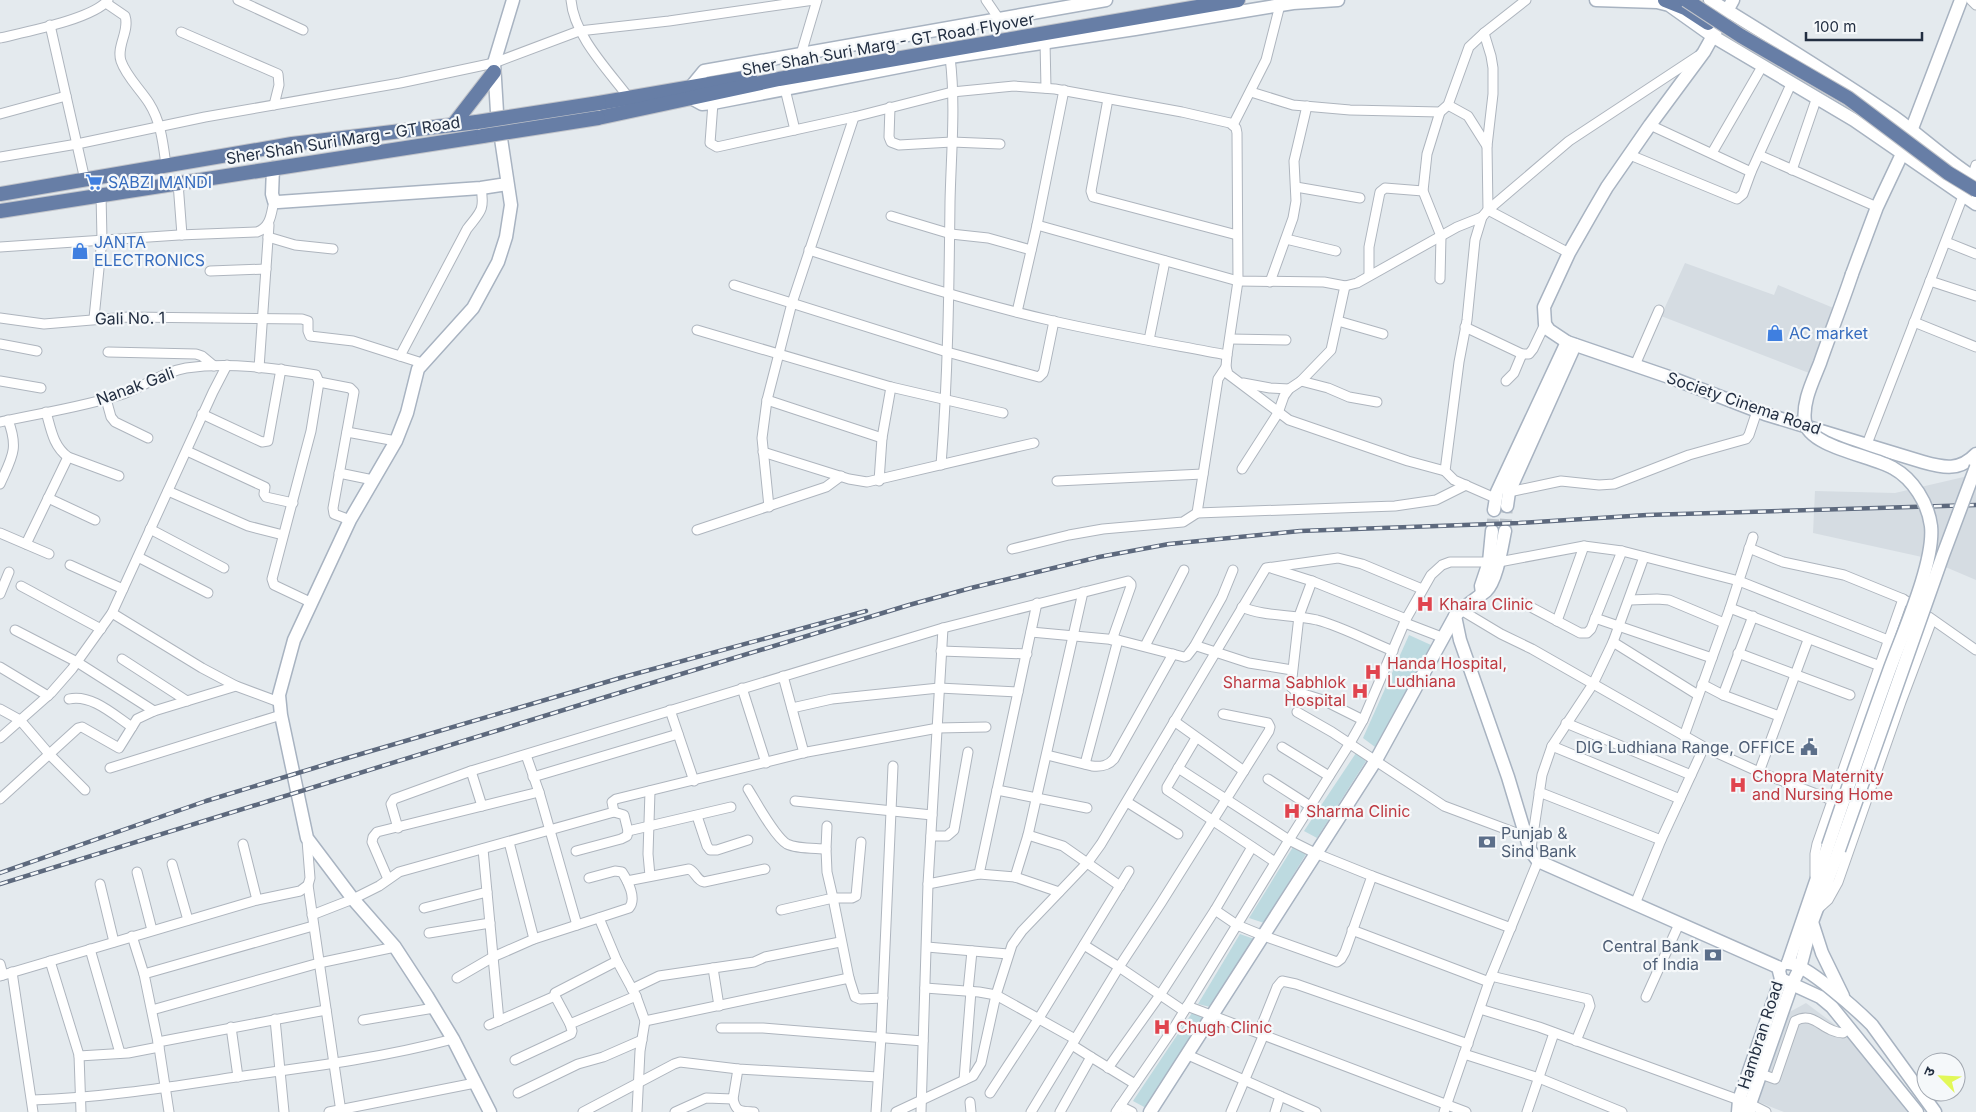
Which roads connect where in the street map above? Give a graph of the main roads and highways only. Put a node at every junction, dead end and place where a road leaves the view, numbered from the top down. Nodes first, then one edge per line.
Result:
1 (1192, 0) edge
2 (1238, 0) edge
3 (1665, 0) edge
4 (1686, 0) edge
5 (494, 68) road end
6 (701, 94) junction
7 (598, 110) junction
8 (453, 125) junction
9 (1973, 184) edge
10 (0, 194) edge
11 (0, 211) edge

1 - 6 main road, Sher Shah Suri Marg - GT Road Flyover
2 - 6 main road, Sher Shah Suri Marg - GT Road Flyover
3 - 9 main road
4 - 9 main road, bridge
5 - 8 main road
6 - 7 main road, Sher Shah Suri Marg - GT Road
6 - 7 main road, Sher Shah Suri Marg - GT Road
7 - 8 main road, Sher Shah Suri Marg - GT Road, bridge
7 - 11 main road, Sher Shah Suri Marg - GT Road, bridge
8 - 10 main road, Sher Shah Suri Marg - GT Road

